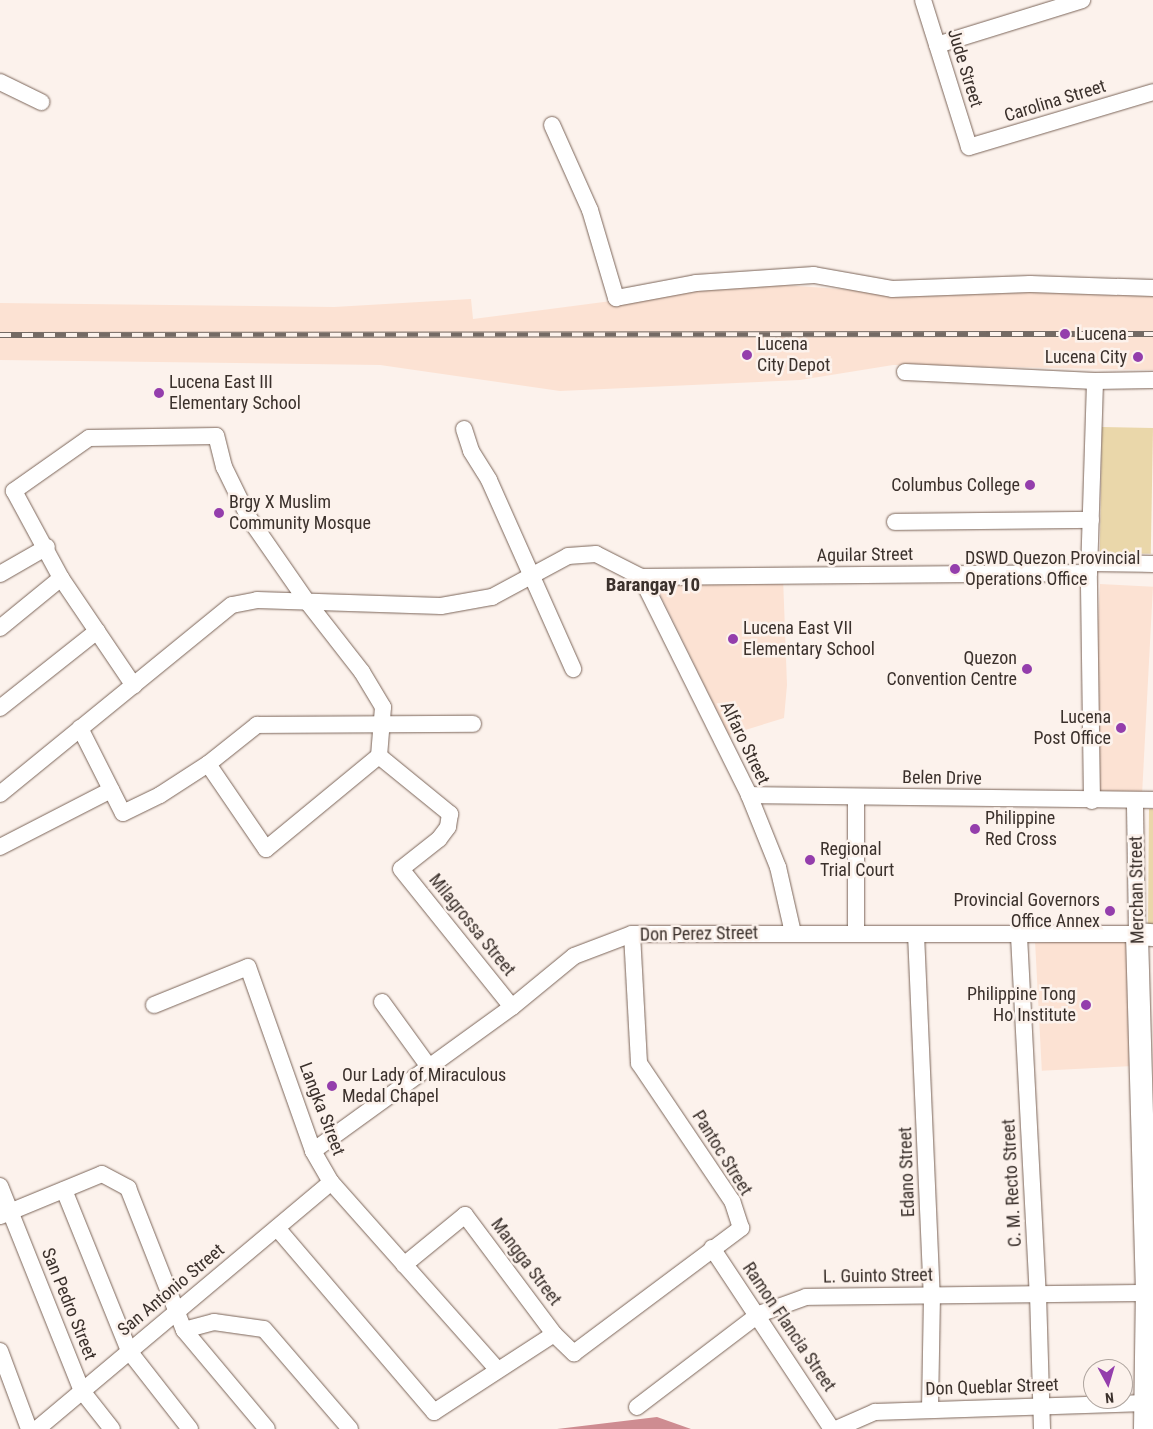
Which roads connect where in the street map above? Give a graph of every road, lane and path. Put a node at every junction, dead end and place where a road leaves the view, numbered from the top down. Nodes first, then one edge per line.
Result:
1 (923, 0) edge
2 (1082, 0) edge
3 (938, 45) junction
4 (0, 82) edge
5 (1153, 92) edge
6 (41, 102) dead end
7 (552, 124) dead end
8 (969, 147) joint
9 (1153, 288) edge
10 (906, 372) dead end
11 (1153, 380) edge
12 (1095, 381) junction
13 (464, 429) dead end
14 (1091, 520) junction
15 (895, 522) dead end
16 (47, 547) junction
17 (1153, 564) edge
18 (1089, 568) junction
19 (0, 574) edge
20 (531, 576) junction
21 (641, 577) junction
22 (61, 578) junction
23 (308, 603) junction
24 (0, 628) edge
25 (97, 631) junction
26 (573, 669) dead end
27 (134, 686) junction
28 (0, 708) edge
29 (382, 723) junction
30 (474, 724) dead end
31 (80, 728) junction
32 (379, 756) junction
33 (208, 764) junction
34 (111, 790) junction
35 (0, 794) edge
36 (749, 795) junction
37 (856, 797) junction
38 (1153, 800) edge
39 (1092, 801) junction
40 (1135, 802) junction
41 (0, 848) edge
42 (793, 933) junction
43 (632, 934) junction
44 (856, 934) junction
45 (916, 934) junction
46 (1145, 935) edge
47 (1020, 936) junction
48 (382, 1002) dead end
49 (154, 1005) dead end
50 (512, 1007) junction
51 (428, 1067) junction
52 (313, 1150) junction
53 (331, 1182) junction
54 (0, 1186) edge
55 (64, 1190) junction
56 (5, 1214) edge
57 (276, 1228) junction
58 (712, 1248) junction
59 (404, 1265) junction
60 (1150, 1292) edge
61 (1038, 1294) junction
62 (932, 1295) junction
63 (174, 1312) junction
64 (758, 1314) junction
65 (184, 1330) junction
66 (554, 1334) junction
67 (0, 1351) edge
68 (129, 1351) junction
69 (497, 1369) junction
70 (82, 1391) junction
71 (1149, 1403) edge
72 (1042, 1405) junction
73 (637, 1407) dead end
74 (930, 1409) junction
75 (29, 1429) edge
76 (37, 1429) edge
77 (112, 1429) edge
78 (190, 1429) edge
79 (267, 1429) edge
80 (350, 1429) edge
81 (834, 1429) edge
82 (1042, 1429) edge
83 (1145, 1429) edge

1 - 3 street, Jude Street
2 - 3 street
3 - 8 street, Jude Street
4 - 6 street
5 - 8 street, Carolina Street
7 - 9 street
10 - 12 street
11 - 12 street
12 - 14 street
13 - 20 street
14 - 15 street
14 - 18 street
16 - 19 street
16 - 22 street
16 - 23 street
17 - 18 street, Aguilar Street
18 - 21 street, Aguilar Street
18 - 39 street
20 - 21 street
20 - 23 street
20 - 26 street
21 - 36 street, Alfaro Street
22 - 24 street
22 - 25 street
23 - 27 street
23 - 29 street
25 - 27 street
25 - 28 street
27 - 31 street
29 - 30 street
29 - 32 street
29 - 33 street
31 - 34 street
31 - 35 street
32 - 33 street
32 - 50 street, Milagrossa Street
33 - 34 street
34 - 41 street
36 - 37 street, Belen Drive
36 - 42 street, Alfaro Street
37 - 39 street, Belen Drive
37 - 44 street
38 - 40 street, Belen Drive
39 - 40 street, Belen Drive
40 - 46 street, Merchan Street
42 - 43 street, Don Perez Street
42 - 44 street, Don Perez Street
43 - 50 street, Don Perez Street
43 - 58 street, Pantoc Street
44 - 45 street, Don Perez Street
45 - 47 street, Don Perez Street
45 - 62 street, Edano Street
46 - 47 street, Don Perez Street
46 - 60 main road, Merchan Street
47 - 61 street, C. M. Recto Street
48 - 51 street
49 - 52 street, Langka Street
50 - 51 street, Don Perez Street
51 - 52 street, Don Perez Street
52 - 53 street, Langka Street
53 - 57 street, San Antonio Street
53 - 59 street, Langka Street
54 - 56 street, San Pedro Street
55 - 56 street
55 - 63 street
55 - 68 street
56 - 70 street, San Pedro Street
57 - 63 street, San Antonio Street
57 - 69 street
58 - 64 street, Ramon Flancia Street
58 - 66 street, Pantoc Street
59 - 66 street, Mangga Street
59 - 69 street, Langka Street
60 - 61 street, L. Guinto Street
60 - 71 main road, Merchan Street
61 - 62 street, L. Guinto Street
61 - 72 street, C. M. Recto Street
62 - 64 street, L. Guinto Street
62 - 74 street, Edano Street
63 - 65 street
63 - 68 street, San Antonio Street
64 - 73 street, L. Guinto Street
64 - 81 street, Ramon Flancia Street
65 - 79 street
65 - 80 street
66 - 69 street
67 - 75 street
68 - 70 street, San Antonio Street
68 - 78 street
70 - 76 street, San Antonio Street
70 - 77 street, San Pedro Street
71 - 72 street, Don Queblar Street
71 - 83 main road, Merchan Street
72 - 74 street, Don Queblar Street
72 - 82 street, C. M. Recto Street
74 - 81 street, Don Queblar Street

